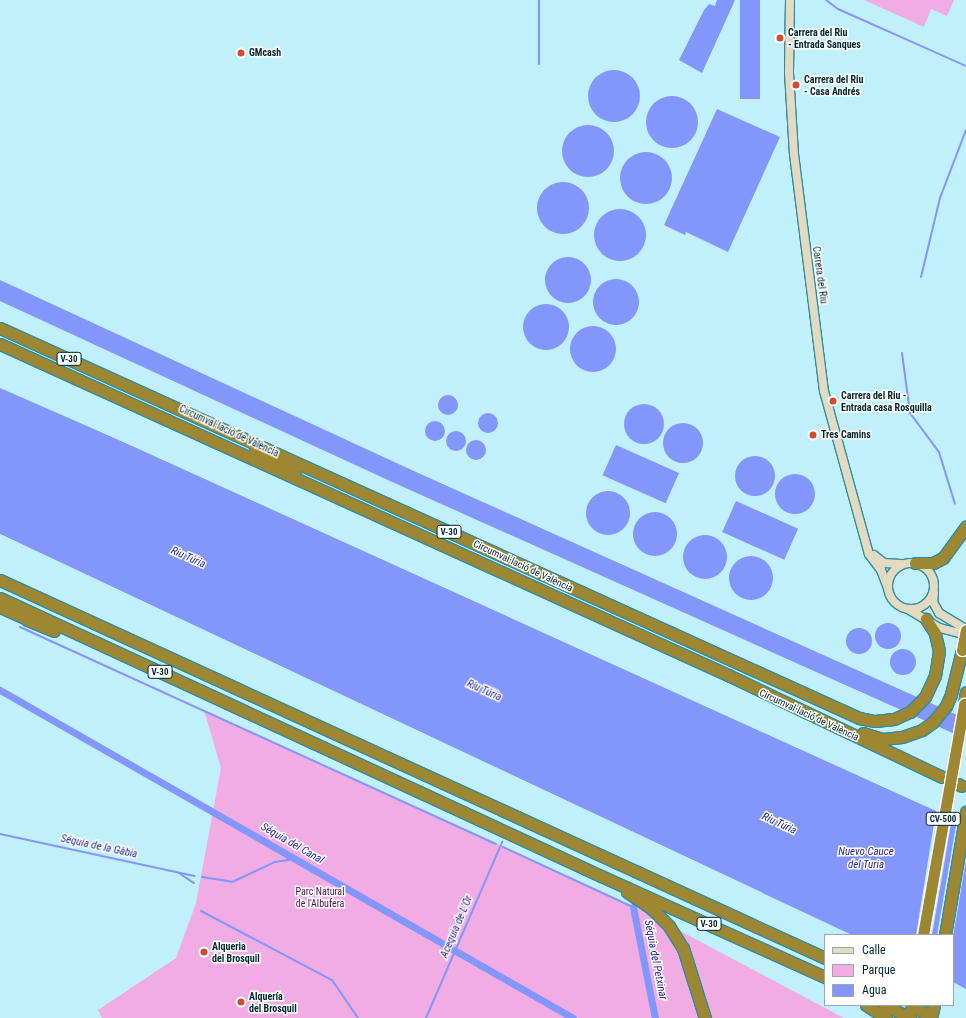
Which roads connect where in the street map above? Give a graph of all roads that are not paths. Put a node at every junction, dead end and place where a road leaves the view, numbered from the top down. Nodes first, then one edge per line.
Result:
1 (790, 0) edge
2 (0, 328) edge
3 (0, 344) edge
4 (138, 391) junction
5 (354, 504) junction
6 (966, 526) edge
7 (867, 547) junction
8 (915, 563) junction
9 (904, 564) junction
10 (0, 580) edge
11 (888, 588) junction
12 (934, 593) junction
13 (0, 598) edge
14 (0, 608) edge
15 (908, 609) junction
16 (926, 619) junction
17 (966, 629) edge
18 (966, 635) edge
19 (728, 676) junction
20 (966, 692) edge
21 (319, 745) junction
22 (942, 777) dead end
23 (966, 812) edge
24 (601, 876) junction
25 (923, 934) edge
26 (945, 934) edge
27 (824, 958) edge
28 (822, 976) edge
29 (868, 1006) edge
30 (887, 1006) edge
31 (932, 1006) edge
32 (922, 1012) edge
33 (705, 1018) edge
34 (886, 1018) edge
35 (909, 1018) edge

1 - 7 street, Carrera del Riu
2 - 4 highway, Circumval·lació de València / V-30
3 - 5 highway, Circumval·lació de València / V-30
4 - 5 highway
4 - 16 highway, Circumval·lació de València / V-30
5 - 19 highway, Circumval·lació de València / V-30
6 - 8 highway
7 - 9 street
7 - 11 street, Carrera del Riu
8 - 9 street
8 - 12 street
9 - 11 street
10 - 27 highway, V-30
11 - 15 street
12 - 15 street
12 - 17 street
13 - 21 highway, V-30
14 - 21 highway
15 - 16 street
16 - 18 street
17 - 19 highway, bridge
19 - 22 highway, Circumval·lació de València / V-30
20 - 25 highway, CV-500, bridge
21 - 24 highway, V-30
23 - 26 highway, CV-500
24 - 28 highway, V-30
24 - 33 highway
29 - 34 highway
30 - 35 highway
31 - 32 highway
32 - 35 highway

